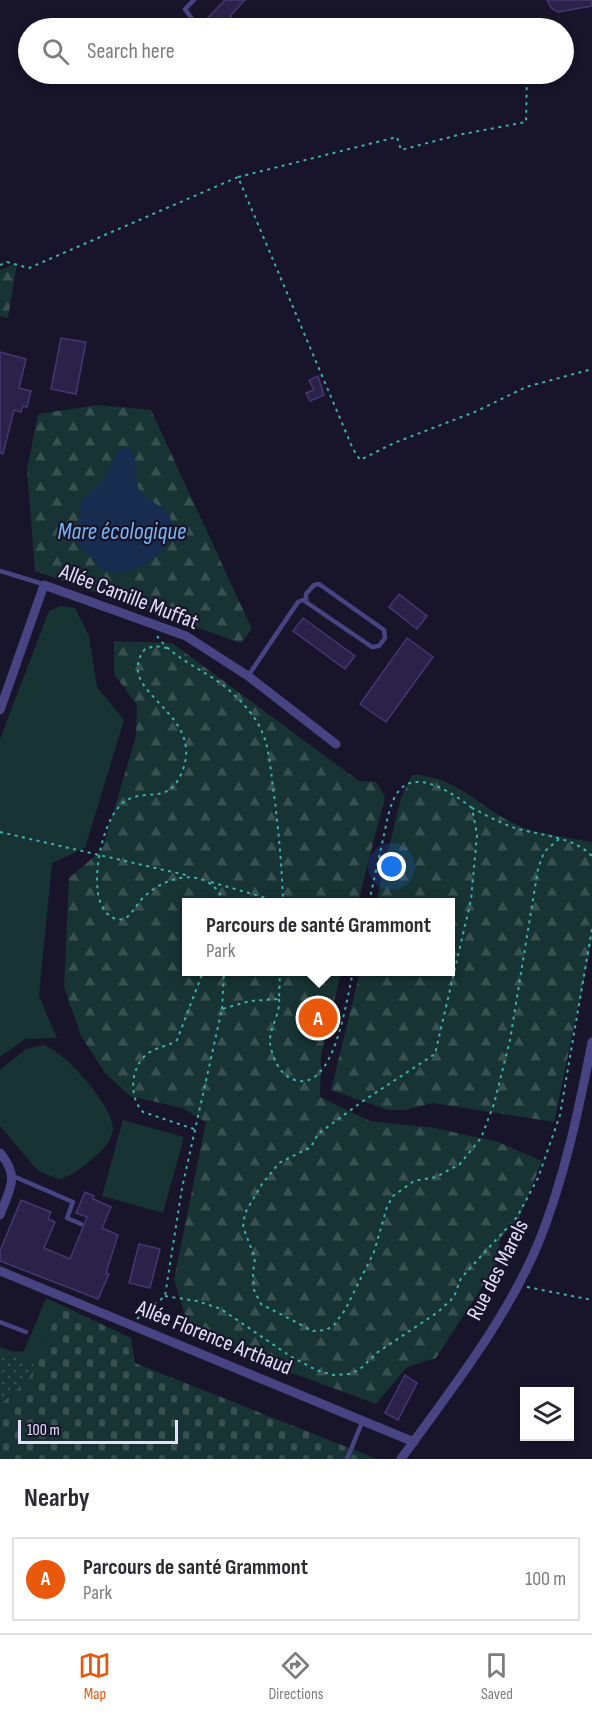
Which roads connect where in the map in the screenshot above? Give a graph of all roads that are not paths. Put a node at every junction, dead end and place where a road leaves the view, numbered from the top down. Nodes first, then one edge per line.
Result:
1 (194, 0) edge
2 (191, 18) edge
3 (0, 571) edge
4 (44, 585) junction
5 (306, 600) junction
6 (248, 676) junction
7 (0, 710) edge
8 (336, 744) dead end
9 (592, 1042) edge
10 (0, 1153) edge
11 (13, 1176) junction
12 (0, 1215) edge
13 (81, 1224) dead end
14 (0, 1271) edge
15 (0, 1322) edge
16 (26, 1332) dead end
17 (363, 1419) junction
18 (414, 1442) junction
19 (347, 1459) edge
20 (401, 1459) edge

1 - 2 lane
3 - 4 lane
4 - 6 street, Allée Camille Muffat
4 - 7 street, Allée Camille Muffat
5 - 5 lane
5 - 6 lane
6 - 8 street, Allée Camille Muffat
9 - 18 street, Rue des Marels
10 - 11 street
11 - 12 street
11 - 13 lane
14 - 17 street, Allée Florence Arthaud
15 - 16 lane
17 - 18 street, Allée Florence Arthaud
17 - 19 lane
18 - 20 street, Rue des Marels

